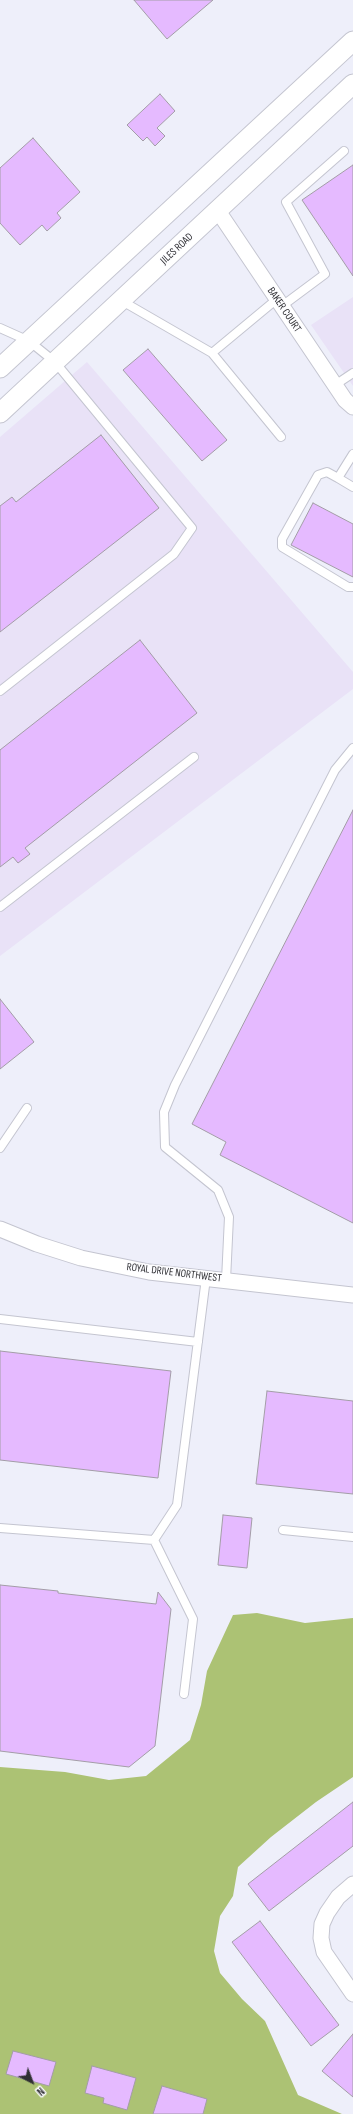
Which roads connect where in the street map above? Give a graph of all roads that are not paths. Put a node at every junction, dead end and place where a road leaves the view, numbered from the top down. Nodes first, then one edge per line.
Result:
1 (353, 41) edge
2 (353, 84) edge
3 (344, 151) dead end
4 (218, 211) junction
5 (122, 301) junction
6 (279, 302) junction
7 (0, 328) edge
8 (29, 342) junction
9 (212, 353) junction
10 (55, 362) junction
11 (0, 368) edge
12 (353, 373) edge
13 (335, 385) junction
14 (353, 407) edge
15 (0, 413) edge
16 (281, 437) dead end
17 (353, 454) edge
18 (338, 478) junction
19 (353, 487) edge
20 (353, 587) edge
21 (0, 691) edge
22 (353, 748) edge
23 (194, 757) dead end
24 (0, 907) edge
25 (27, 1108) dead end
26 (0, 1148) edge
27 (0, 1229) edge
28 (206, 1278) junction
29 (226, 1280) junction
30 (353, 1295) edge
31 (0, 1319) edge
32 (198, 1342) junction
33 (0, 1528) edge
34 (283, 1530) dead end
35 (353, 1537) edge
36 (154, 1540) junction
37 (184, 1694) dead end
38 (353, 1884) edge
39 (353, 1994) edge

1 - 8 street
2 - 4 street, JILES ROAD
3 - 6 lane
4 - 5 street, JILES ROAD
4 - 6 street, BAKER COURT
5 - 9 lane
5 - 10 street, JILES ROAD
6 - 9 lane
6 - 13 street, BAKER COURT
7 - 8 lane
8 - 10 lane
8 - 11 street
9 - 16 lane
10 - 15 street, JILES ROAD
10 - 21 lane
12 - 13 lane
13 - 14 street, BAKER COURT
17 - 18 lane
18 - 19 lane
18 - 20 lane
22 - 29 lane
23 - 24 lane
25 - 26 lane
27 - 28 street, ROYAL DRIVE NORTHWEST
28 - 29 street, ROYAL DRIVE NORTHWEST
28 - 32 lane
29 - 30 street, ROYAL DRIVE NORTHWEST
31 - 32 lane
32 - 36 lane
33 - 36 lane
34 - 35 lane
36 - 37 lane
38 - 39 street

